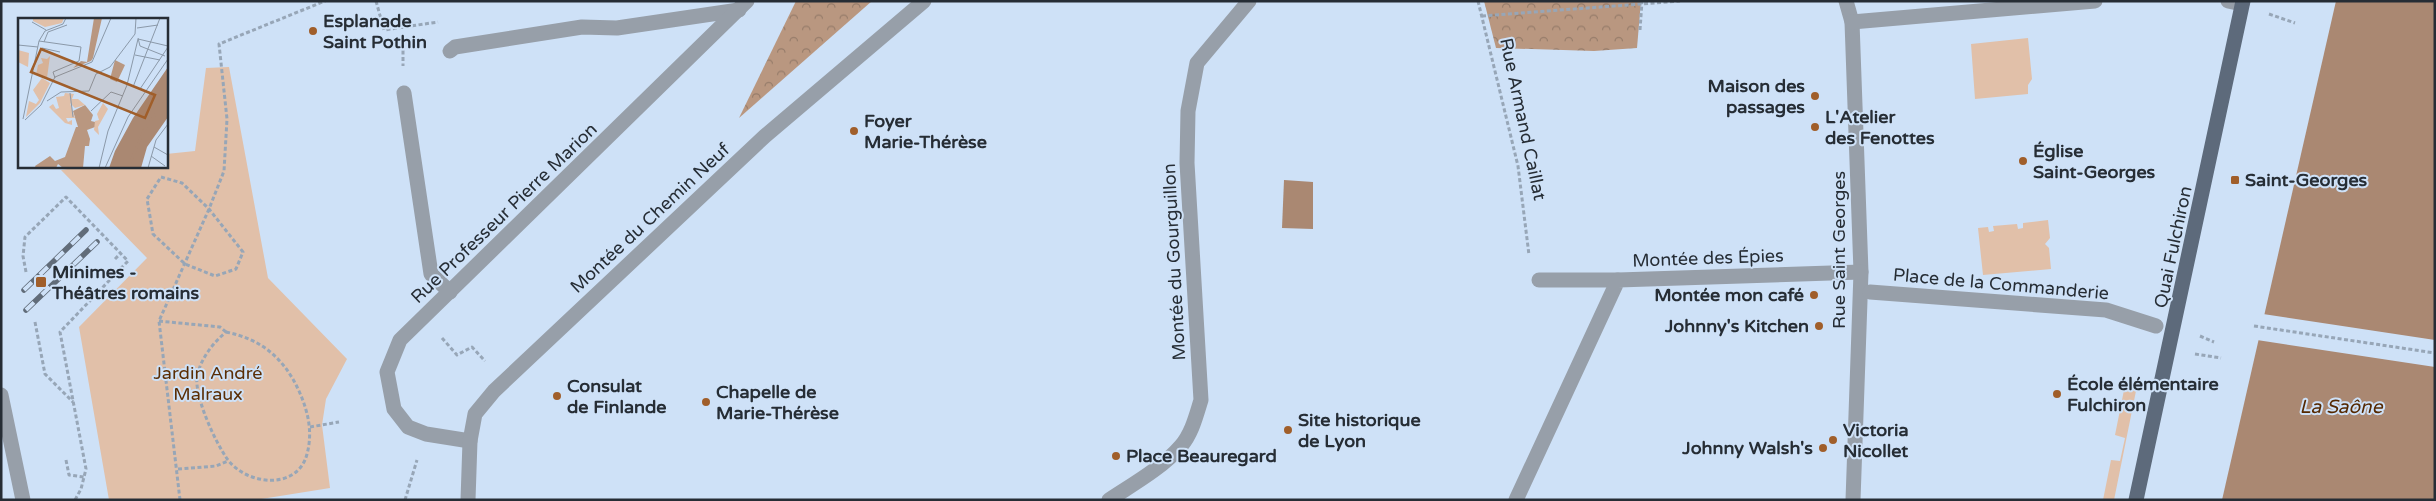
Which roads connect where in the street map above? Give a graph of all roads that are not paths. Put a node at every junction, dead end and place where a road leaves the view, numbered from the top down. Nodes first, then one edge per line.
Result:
1 (924, 1) edge
2 (1248, 1) edge
3 (1846, 1) edge
4 (2096, 1) edge
5 (2238, 2) edge
6 (743, 6) edge
7 (1980, 7) edge
8 (1852, 22) junction
9 (450, 51) dead end
10 (404, 93) dead end
11 (1861, 272) junction
12 (1539, 280) road end
13 (1618, 280) junction
14 (450, 292) junction
15 (1870, 292) dead end
16 (2156, 326) dead end
17 (1, 395) edge
18 (470, 441) junction
19 (7, 454) edge
20 (23, 500) edge
21 (468, 500) edge
22 (1109, 500) edge
23 (1516, 500) edge
24 (1853, 500) edge
25 (2136, 500) edge

1 - 18 street, Montée du Chemin Neuf
2 - 22 street, Montée du Gourguillon
3 - 8 street, Rue Saint Georges
4 - 7 street
5 - 25 main road, Quai Fulchiron
6 - 9 street
6 - 14 street, Rue Professeur Pierre Marion
7 - 8 street
8 - 11 street, Rue Saint Georges
10 - 14 street
11 - 13 street, Montée des Épies
11 - 24 street, Rue Saint Georges
12 - 13 street
13 - 23 street, Montée des Épies
14 - 18 street, Rue Professeur Pierre Marion
15 - 16 street, Place de la Commanderie
17 - 19 street
18 - 21 street, Montée du Chemin Neuf
19 - 20 street

